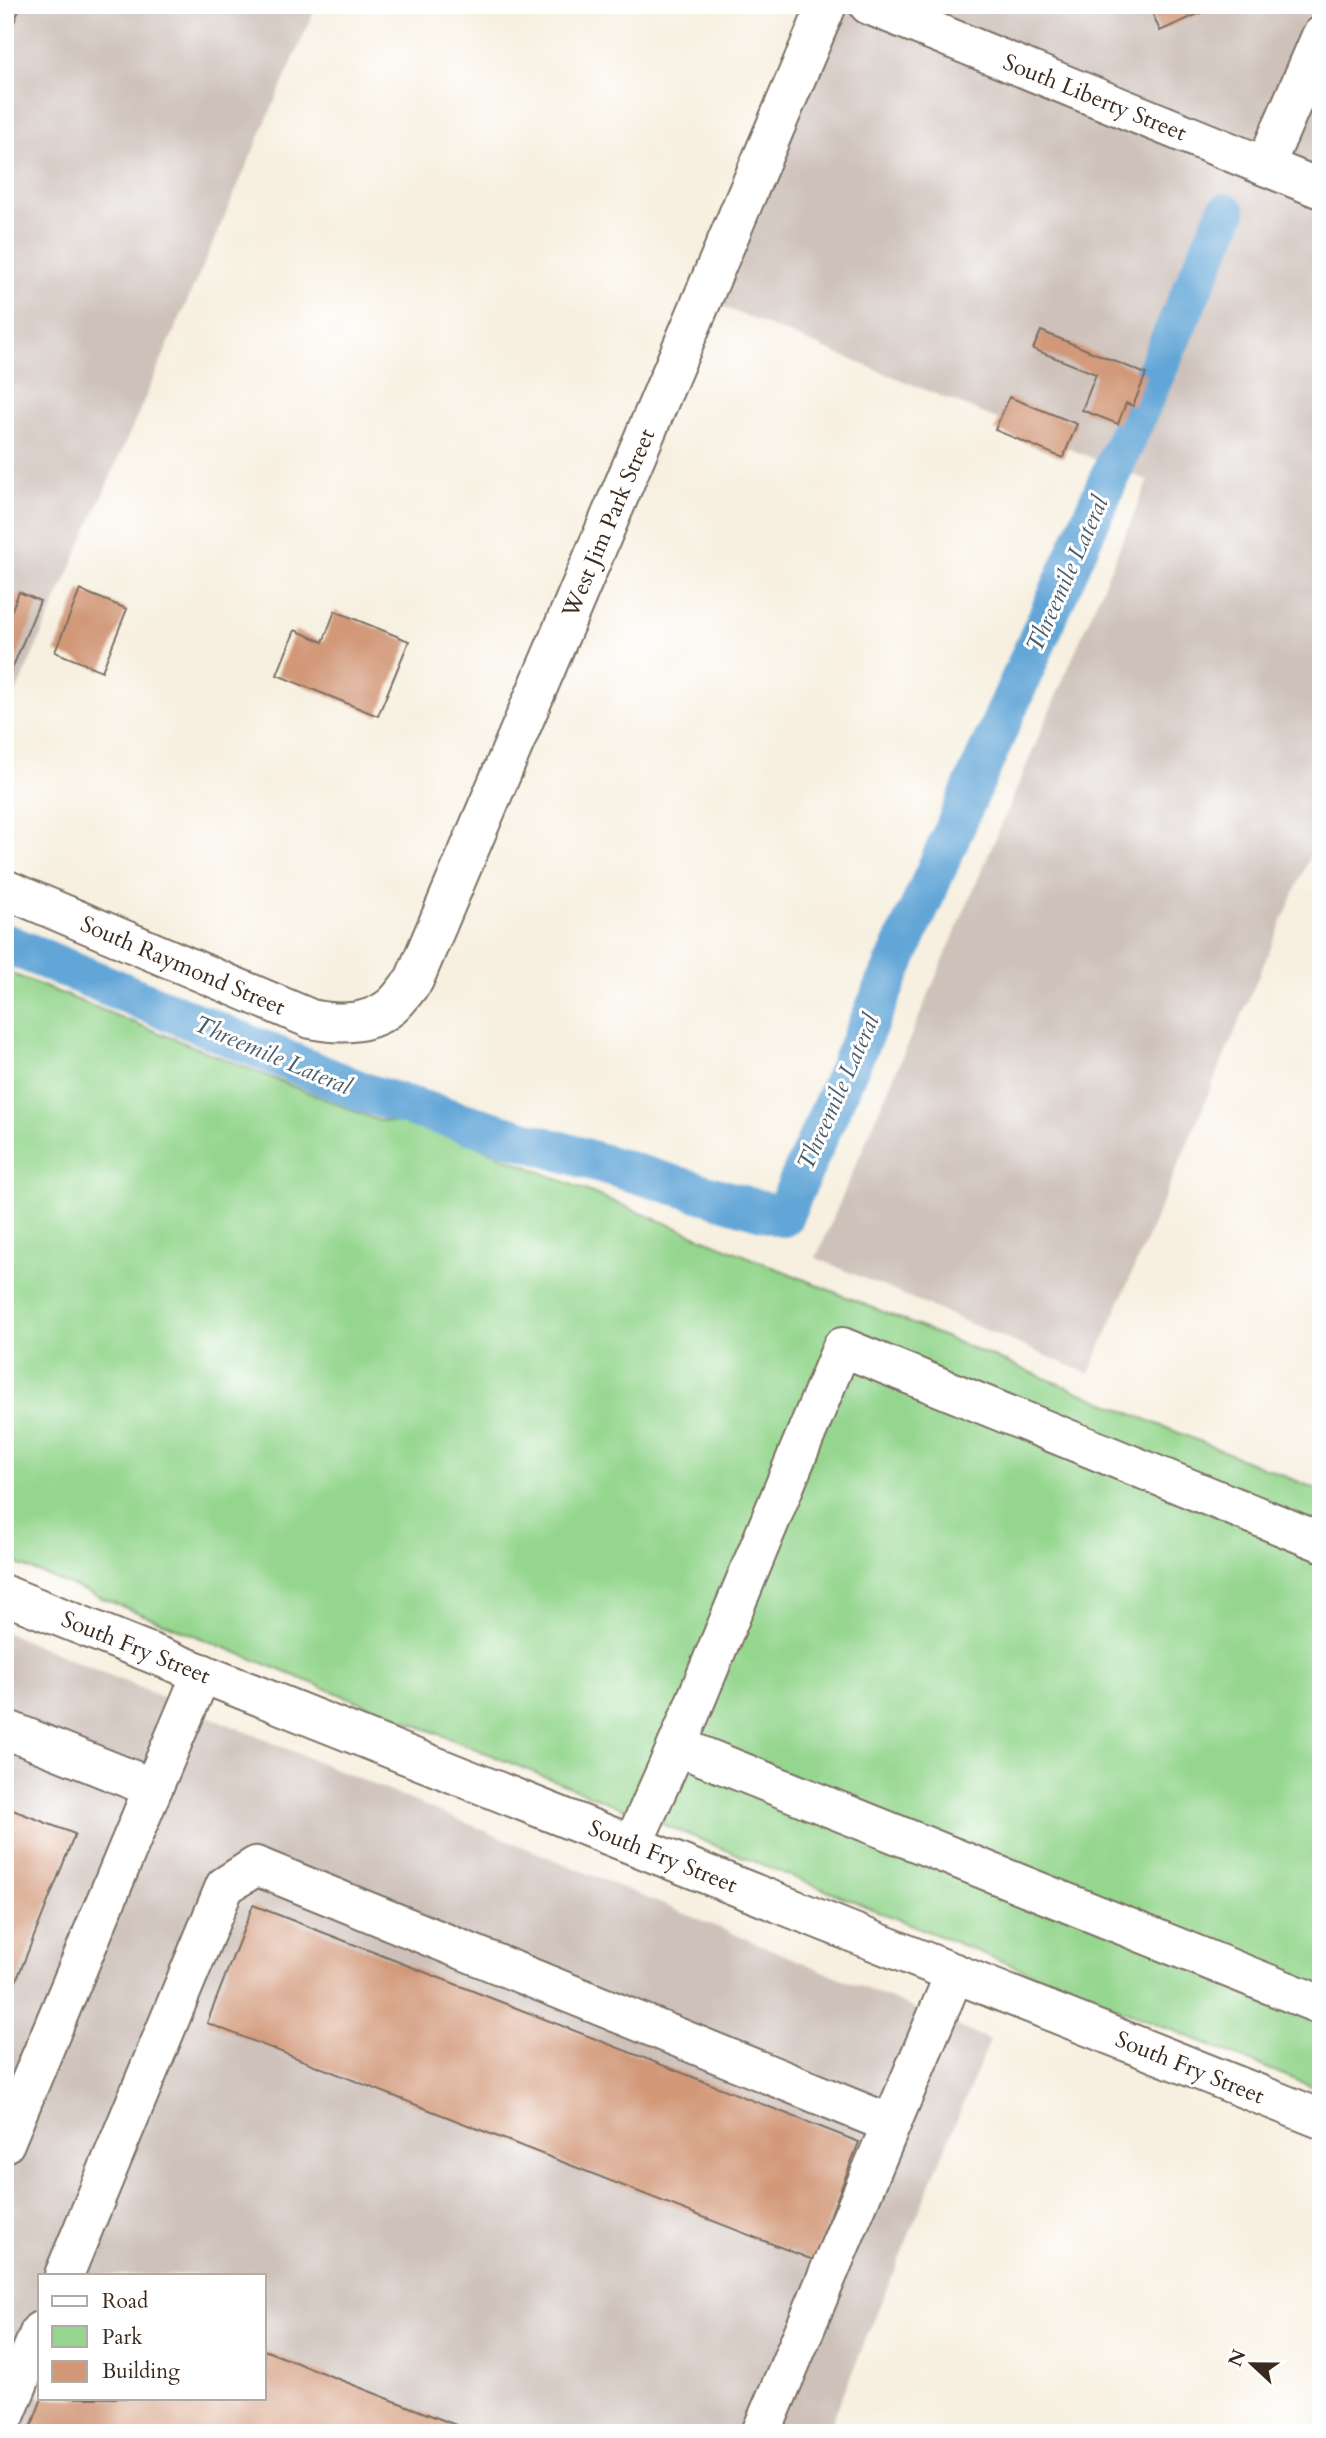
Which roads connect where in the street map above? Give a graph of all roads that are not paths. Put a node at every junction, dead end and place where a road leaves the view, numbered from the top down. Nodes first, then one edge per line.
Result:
1 (827, 5) edge
2 (869, 5) edge
3 (1321, 36) edge
4 (1265, 166) junction
5 (1321, 189) edge
6 (5, 889) edge
7 (365, 1020) joint
8 (1321, 1542) edge
9 (5, 1595) edge
10 (202, 1673) junction
11 (5, 1729) edge
12 (677, 1746) junction
13 (153, 1788) junction
14 (632, 1844) junction
15 (955, 1973) junction
16 (1321, 2005) edge
17 (1321, 2119) edge
18 (891, 2124) junction
19 (5, 2143) edge
20 (64, 2274) edge
21 (38, 2336) edge
22 (5, 2416) edge
23 (761, 2433) edge

1 - 7 street, West Jim Park Street
2 - 4 street, South Liberty Street
3 - 4 street
4 - 5 street, South Liberty Street
6 - 7 street, South Raymond Street
8 - 12 street
9 - 10 street, South Fry Street
10 - 13 street
10 - 14 street, South Fry Street
11 - 13 street
12 - 14 street
12 - 16 street
13 - 19 street
14 - 15 street, South Fry Street
15 - 17 street, South Fry Street
15 - 18 street
18 - 20 street
18 - 23 street
21 - 22 street

